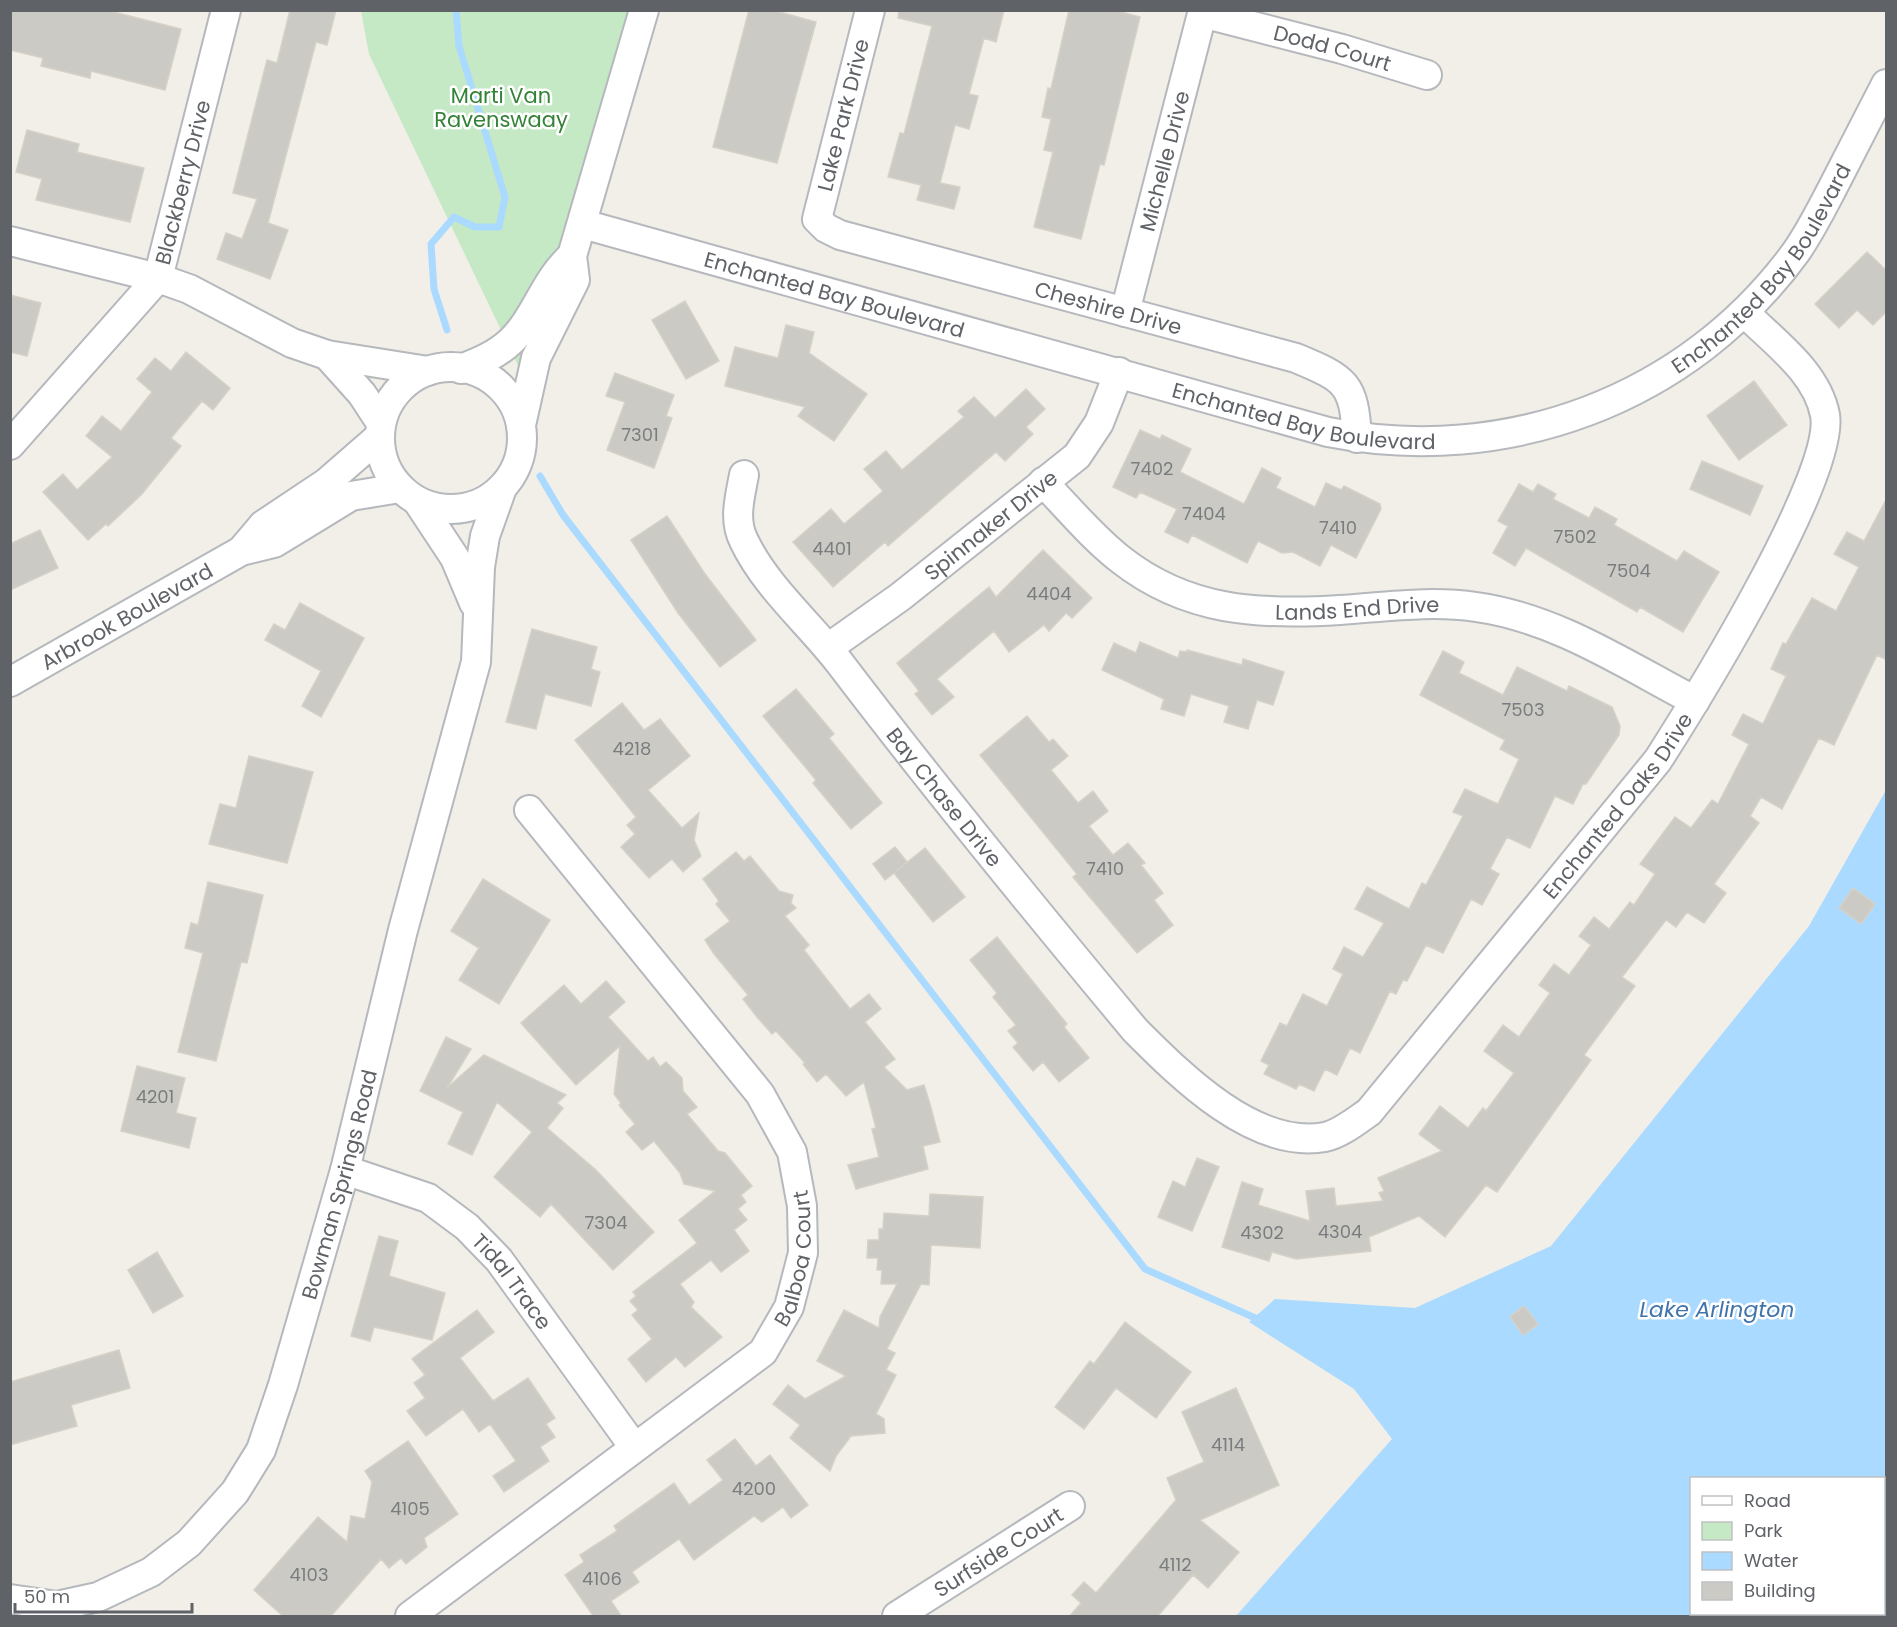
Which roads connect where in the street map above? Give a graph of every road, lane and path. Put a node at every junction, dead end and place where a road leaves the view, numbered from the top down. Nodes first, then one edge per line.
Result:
1 (226, 10) edge
2 (644, 10) edge
3 (870, 10) edge
4 (1202, 12) edge
5 (1427, 75) dead end
6 (1887, 84) edge
7 (817, 219) joint
8 (583, 224) junction
9 (10, 241) edge
10 (572, 256) junction
11 (158, 278) junction
12 (1125, 312) junction
13 (1745, 313) junction
14 (327, 355) junction
15 (461, 369) junction
16 (428, 371) junction
17 (1119, 372) junction
18 (521, 425) junction
19 (380, 430) junction
20 (1357, 438) junction
21 (10, 445) edge
22 (744, 475) dead end
23 (1044, 482) junction
24 (502, 488) junction
25 (409, 495) junction
26 (241, 550) junction
27 (478, 613) junction
28 (828, 648) junction
29 (10, 682) edge
30 (1695, 701) junction
31 (529, 810) dead end
32 (1204, 1092) joint
33 (345, 1170) junction
34 (634, 1447) junction
35 (1070, 1506) dead end
36 (10, 1599) edge
37 (55, 1611) edge
38 (410, 1617) edge
39 (897, 1617) edge

1 - 11 street, Blackberry Drive
2 - 8 street
3 - 7 street, Lake Park Drive
4 - 5 street, Dodd Court
4 - 12 street, Michelle Drive
6 - 13 street, Enchanted Bay Boulevard
7 - 12 street, Cheshire Drive
8 - 10 street
8 - 17 street, Enchanted Bay Boulevard
9 - 11 street
10 - 15 street
10 - 18 street
11 - 14 street
11 - 21 street, Blackberry Drive
12 - 20 street, Cheshire Drive
13 - 20 street, Enchanted Bay Boulevard
13 - 30 street, Enchanted Oaks Drive
14 - 16 street
14 - 19 street
15 - 16 street
15 - 18 street
16 - 19 street
17 - 20 street, Enchanted Bay Boulevard
17 - 23 street, Spinnaker Drive
18 - 24 street
19 - 25 street
19 - 26 street, Arbrook Boulevard
22 - 28 street, Bay Chase Drive
23 - 28 street, Spinnaker Drive
23 - 30 street, Lands End Drive
24 - 25 street
24 - 27 street, Bowman Springs Road
25 - 26 street, Arbrook Boulevard
25 - 27 street, Bowman Springs Road
26 - 29 street, Arbrook Boulevard
27 - 33 street, Bowman Springs Road
28 - 32 street, Bay Chase Drive
30 - 32 street, Enchanted Oaks Drive
31 - 34 street, Balboa Court
33 - 34 street, Tidal Trace
33 - 37 street, Bowman Springs Road
34 - 38 street, Balboa Court
35 - 39 street, Surfside Court
36 - 37 street, Bowman Springs Road

